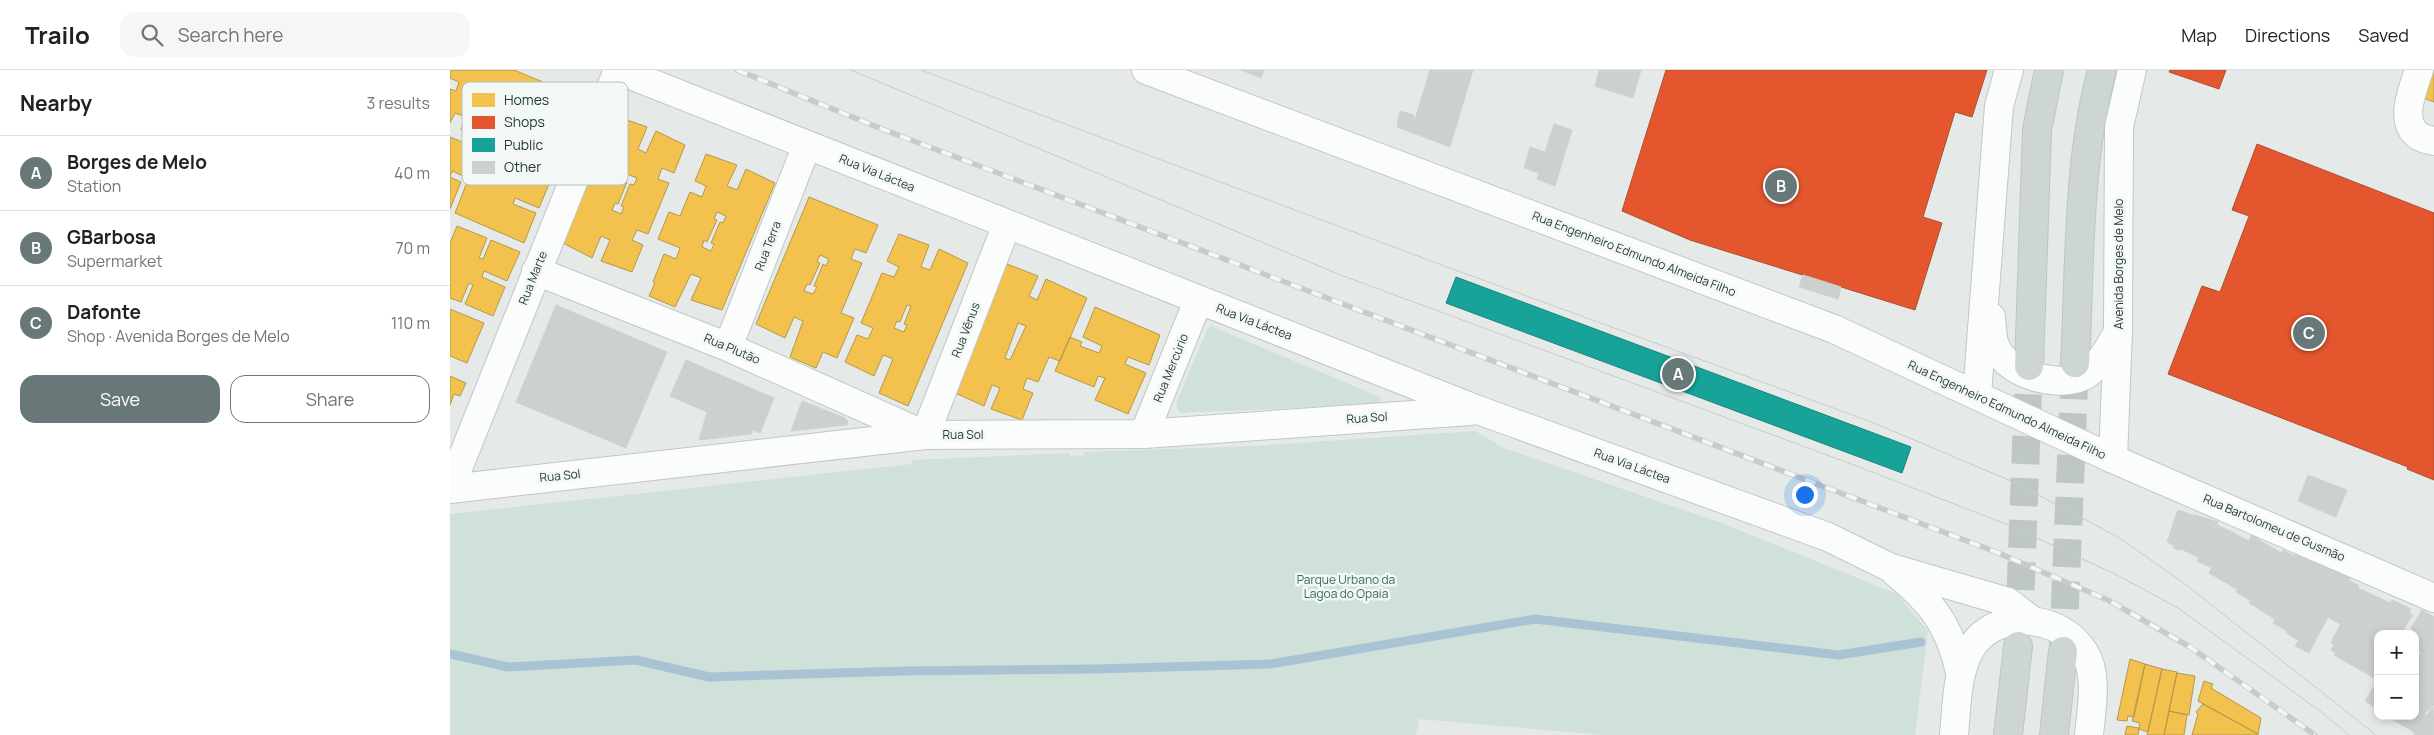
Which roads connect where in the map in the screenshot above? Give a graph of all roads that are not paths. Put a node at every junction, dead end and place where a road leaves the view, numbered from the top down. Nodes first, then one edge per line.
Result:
1 (618, 70) edge
2 (1146, 70) edge
3 (2008, 70) edge
4 (2049, 70) edge
5 (2102, 70) edge
6 (2132, 70) edge
7 (2419, 70) edge
8 (613, 82) edge
9 (2434, 141) edge
10 (807, 144) junction
11 (571, 185) edge
12 (1007, 224) junction
13 (536, 271) junction
14 (1987, 289) junction
15 (1198, 301) junction
16 (2118, 332) junction
17 (728, 347) junction
18 (2075, 363) tunnel mouth
19 (2029, 366) tunnel mouth
20 (1977, 395) junction
21 (1478, 410) junction
22 (1144, 434) junction
23 (925, 436) junction
24 (2113, 459) junction
25 (451, 488) edge
26 (1891, 568) junction
27 (2434, 598) edge
28 (2030, 619) junction
29 (2018, 646) tunnel mouth
30 (2063, 651) tunnel mouth
31 (1960, 673) junction
32 (1954, 735) edge
33 (2008, 735) edge
34 (2054, 735) edge
35 (2089, 735) edge

1 - 8 street, Rua Marte
1 - 10 street, Rua Via Láctea
2 - 20 street, Rua Engenheiro Edmundo Almeida Filho
3 - 14 street
4 - 19 main road
5 - 18 main road
6 - 16 street, Avenida Borges de Melo
7 - 9 street
10 - 12 street, Rua Via Láctea
10 - 17 street, Rua Terra
11 - 13 street, Rua Marte
12 - 15 street, Rua Via Láctea
12 - 23 street, Rua Vênus
13 - 17 street, Rua Plutão
13 - 25 street, Rua Marte
14 - 16 street
14 - 20 street
15 - 21 street, Rua Via Láctea
15 - 22 street, Rua Mercúrio
16 - 24 street, Avenida Borges de Melo
17 - 23 street, Rua Plutão
20 - 24 street, Rua Engenheiro Edmundo Almeida Filho
21 - 22 street, Rua Sol
21 - 26 street, Rua Via Láctea
22 - 23 street, Rua Sol
23 - 25 street, Rua Sol
24 - 27 street, Rua Bartolomeu de Gusmão
26 - 28 street, Rua Via Láctea
26 - 31 street, Rua Via Láctea
28 - 31 street
28 - 35 street
29 - 33 main road
30 - 34 main road
31 - 32 street

